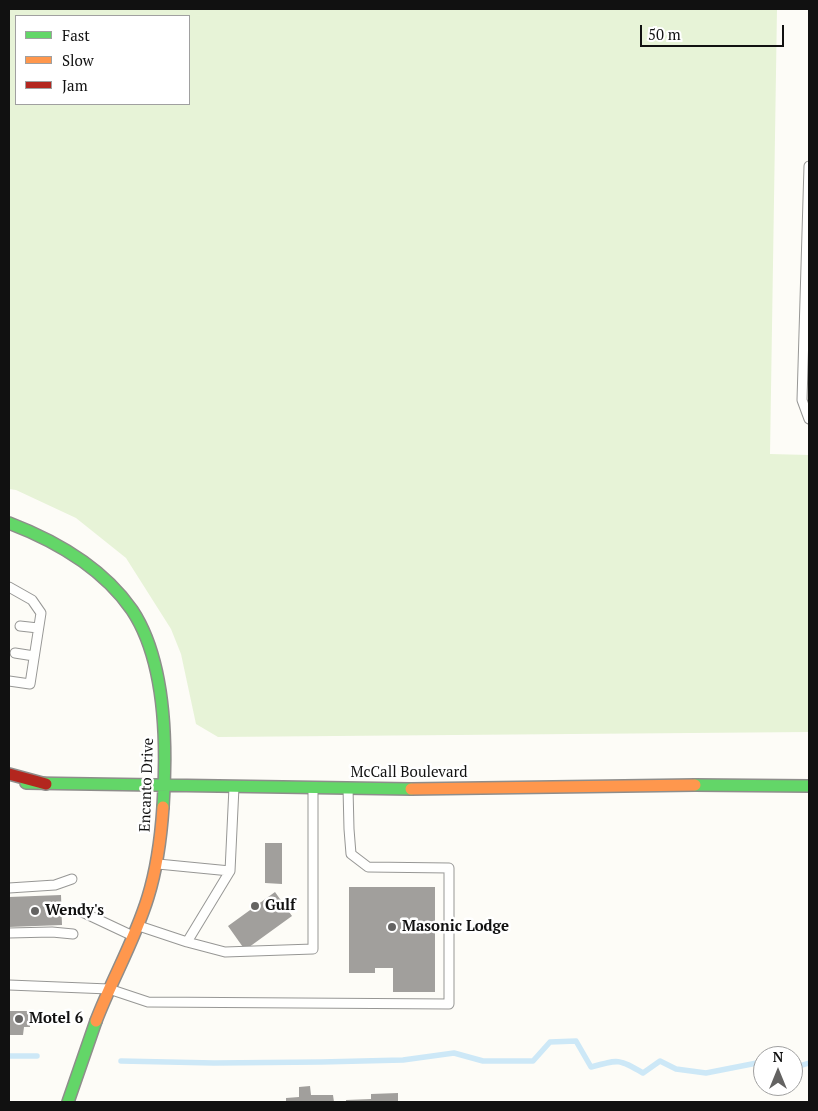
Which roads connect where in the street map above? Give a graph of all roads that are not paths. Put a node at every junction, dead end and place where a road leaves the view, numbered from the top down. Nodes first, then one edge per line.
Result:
1 (809, 166) edge
2 (809, 419) edge
3 (9, 525) edge
4 (9, 588) edge
5 (20, 626) dead end
6 (38, 628) junction
7 (15, 653) dead end
8 (34, 656) junction
9 (9, 681) edge
10 (9, 774) edge
11 (9, 783) edge
12 (46, 784) junction
13 (164, 785) junction
14 (234, 786) junction
15 (809, 786) edge
16 (313, 787) junction
17 (348, 788) junction
18 (156, 864) junction
19 (230, 871) junction
20 (72, 879) dead end
21 (9, 888) edge
22 (82, 912) dead end
23 (136, 931) junction
24 (9, 933) edge
25 (73, 934) dead end
26 (187, 942) junction
27 (9, 985) edge
28 (109, 989) junction
29 (68, 1102) edge

1 - 2 lane
3 - 13 main road, Encanto Drive
4 - 6 lane
5 - 6 lane
6 - 8 lane
7 - 8 lane
8 - 9 lane
10 - 12 main road
11 - 12 main road, McCall Boulevard
12 - 13 main road, McCall Boulevard
13 - 14 main road, McCall Boulevard
13 - 18 main road, Encanto Drive
14 - 16 main road, McCall Boulevard
14 - 19 lane
15 - 17 main road, McCall Boulevard
16 - 17 main road, McCall Boulevard
16 - 26 lane
17 - 28 lane
18 - 19 lane
18 - 23 main road, Encanto Drive
19 - 26 lane
20 - 21 lane
22 - 23 lane
23 - 26 lane
23 - 28 main road, Encanto Drive
24 - 25 lane
27 - 28 lane
28 - 29 main road, Encanto Drive

